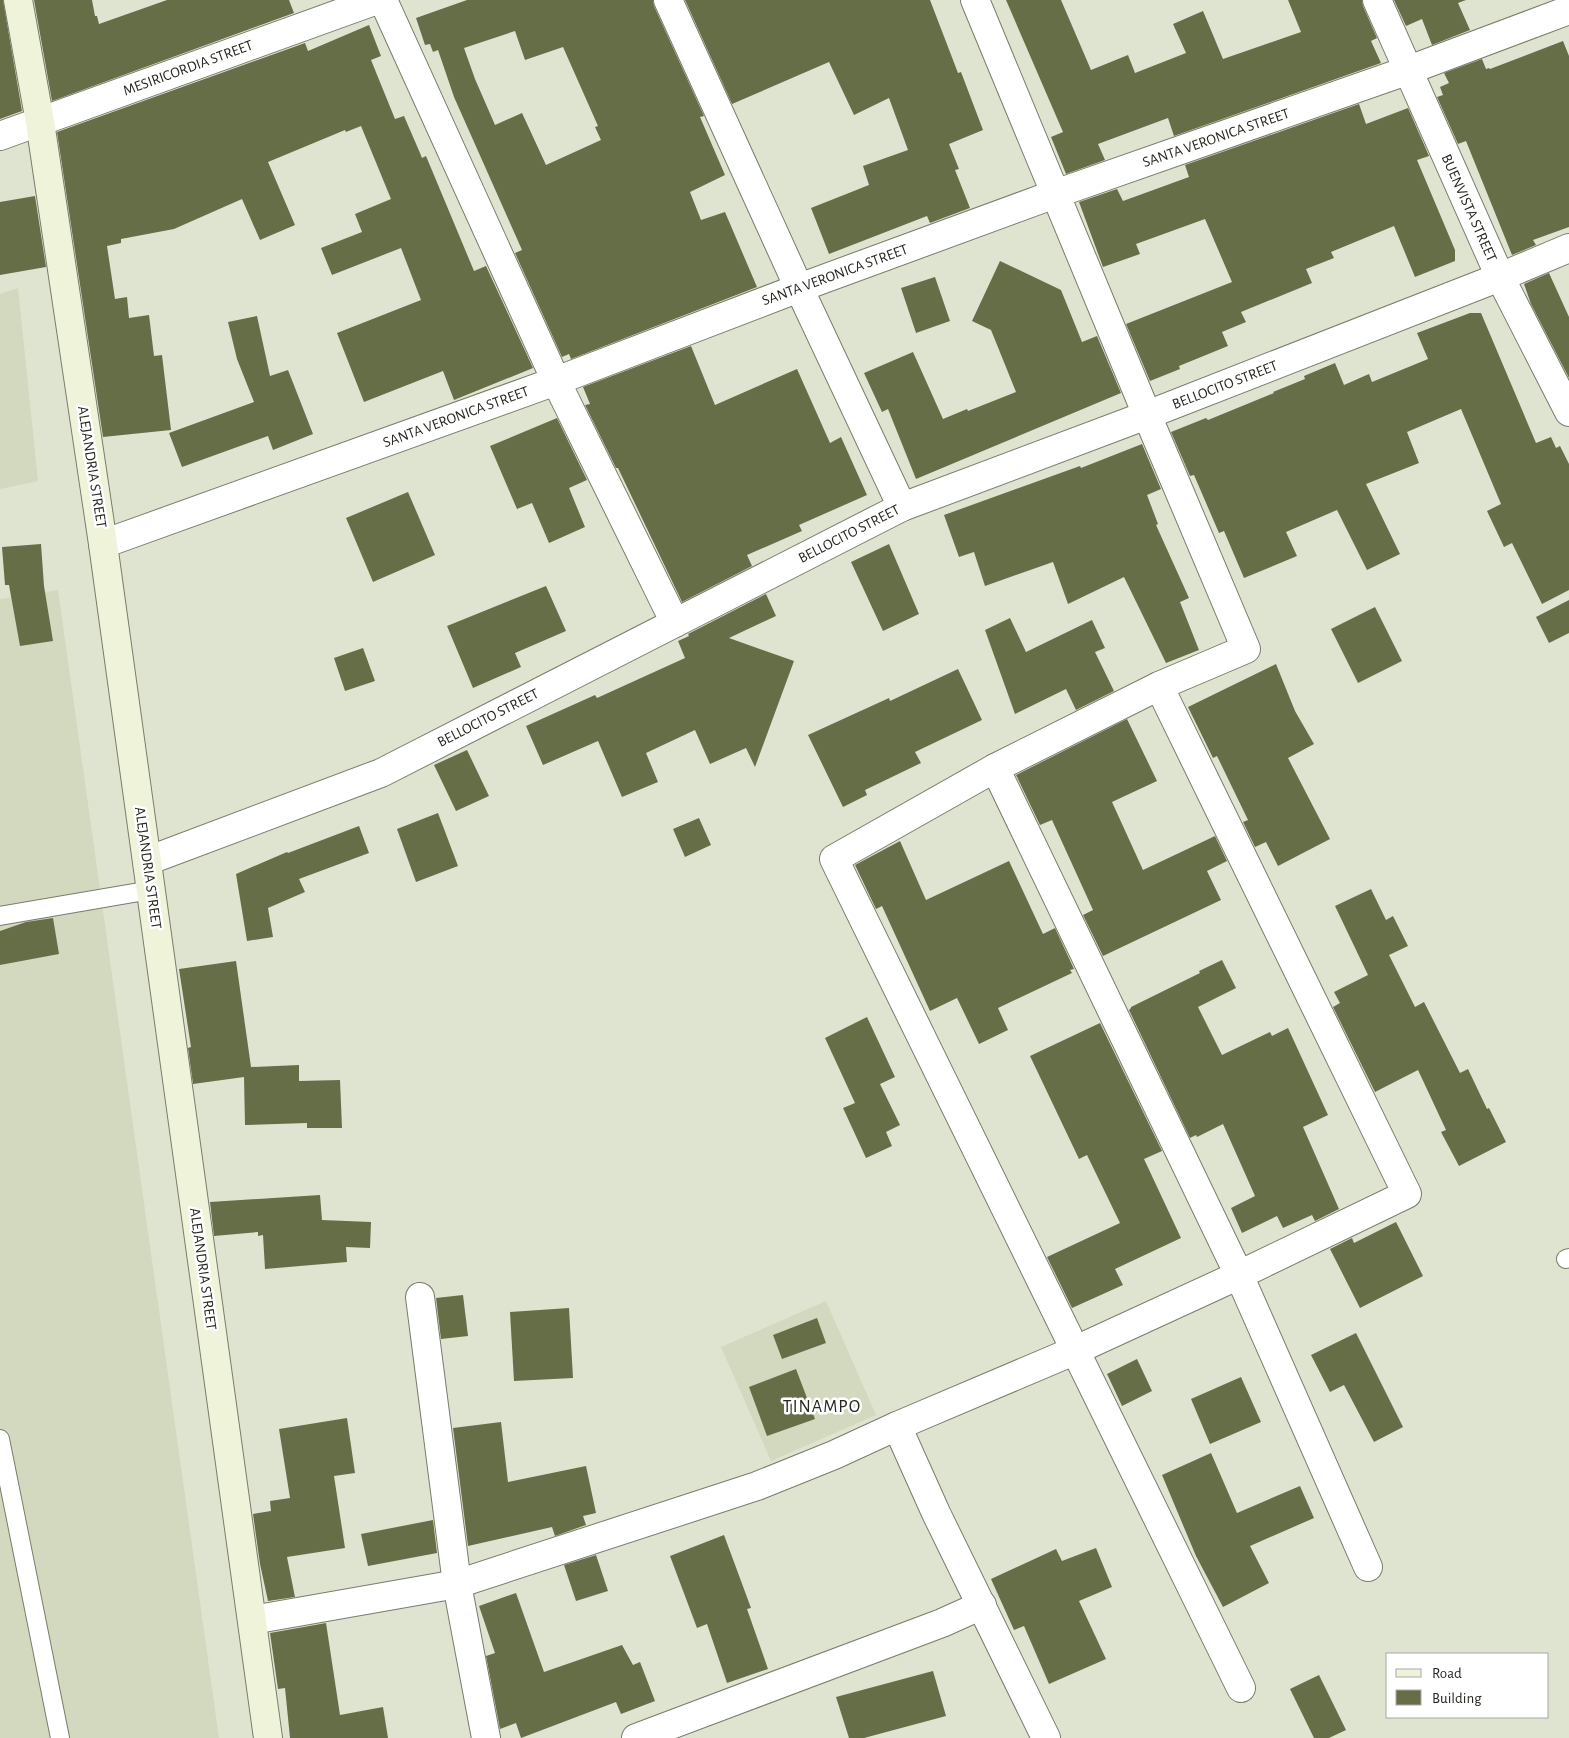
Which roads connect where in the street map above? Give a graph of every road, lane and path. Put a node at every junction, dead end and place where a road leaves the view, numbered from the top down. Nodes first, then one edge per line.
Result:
1 (18, 0) edge
2 (377, 0) edge
3 (383, 0) edge
4 (668, 0) edge
5 (975, 0) edge
6 (1377, 0) edge
7 (1569, 10) edge
8 (1409, 70) junction
9 (40, 122) junction
10 (0, 136) edge
11 (1055, 194) junction
12 (1569, 248) edge
13 (1500, 277) junction
14 (799, 288) junction
15 (556, 381) junction
16 (1569, 412) edge
17 (1147, 415) junction
18 (902, 507) junction
19 (103, 544) junction
20 (675, 623) junction
21 (1159, 686) junction
22 (995, 768) junction
23 (147, 861) junction
24 (150, 890) junction
25 (0, 916) edge
26 (1239, 1275) junction
27 (420, 1297) dead end
28 (1076, 1350) junction
29 (897, 1426) junction
30 (0, 1439) edge
31 (1368, 1567) dead end
32 (457, 1584) junction
33 (982, 1605) junction
34 (252, 1620) junction
35 (1241, 1688) dead end
36 (60, 1738) edge
37 (268, 1738) edge
38 (486, 1738) edge
39 (636, 1738) edge
40 (1046, 1738) edge

1 - 9 main road, ALEJANDRIA STREET
2 - 9 street, MESIRICORDIA STREET
3 - 15 street
4 - 14 street
5 - 11 street
6 - 8 street, BUENVISTA STREET
7 - 8 street, SANTA VERONICA STREET
8 - 11 street, SANTA VERONICA STREET
8 - 13 street, BUENVISTA STREET
9 - 10 street, MESIRICORDIA STREET
9 - 19 main road, ALEJANDRIA STREET
11 - 14 street, SANTA VERONICA STREET
11 - 17 street
12 - 13 street, BELLOCITO STREET
13 - 16 street, BUENVISTA STREET
13 - 17 street, BELLOCITO STREET
14 - 15 street, SANTA VERONICA STREET
14 - 18 street
15 - 19 street, SANTA VERONICA STREET
15 - 20 street
17 - 18 street, BELLOCITO STREET
17 - 21 street
18 - 20 street, BELLOCITO STREET
19 - 23 main road, ALEJANDRIA STREET
20 - 23 street, BELLOCITO STREET
21 - 22 street
21 - 26 street
22 - 26 street
22 - 28 street
23 - 24 main road, ALEJANDRIA STREET
24 - 25 lane
24 - 34 main road, ALEJANDRIA STREET
26 - 28 street
26 - 31 street
27 - 32 street
28 - 29 street
28 - 35 street
29 - 32 street
29 - 33 street
30 - 36 lane
32 - 34 street
32 - 38 street
33 - 39 street
33 - 40 street
34 - 37 main road, ALEJANDRIA STREET

